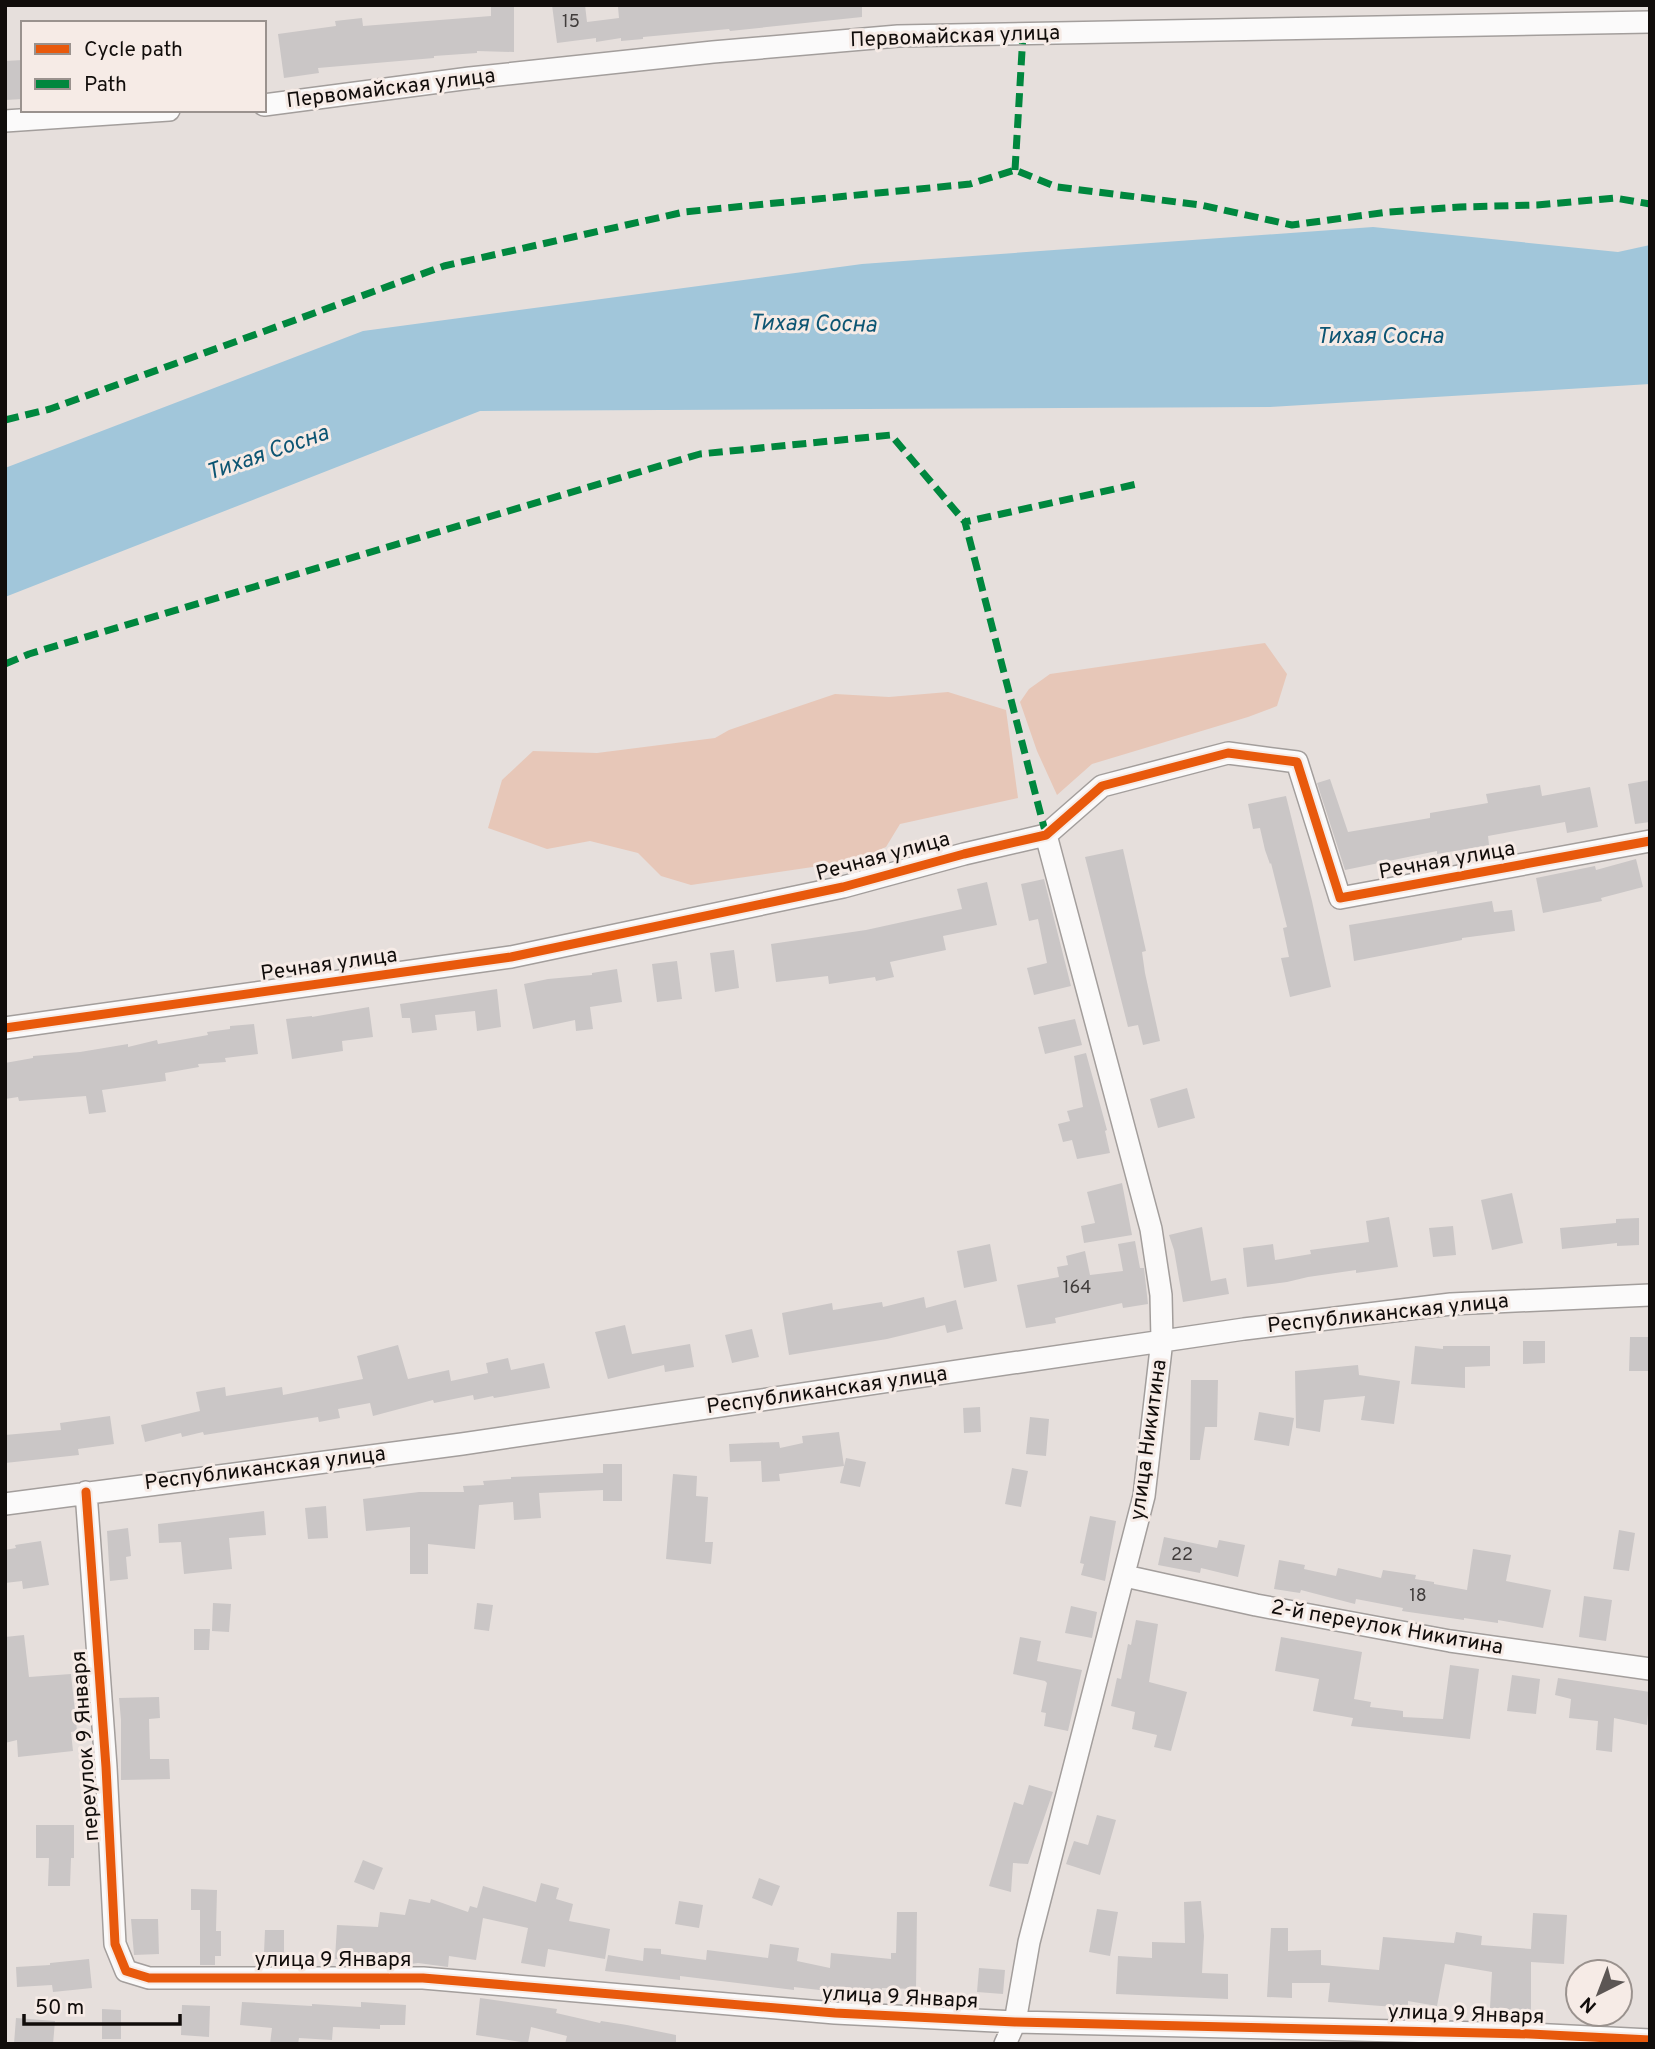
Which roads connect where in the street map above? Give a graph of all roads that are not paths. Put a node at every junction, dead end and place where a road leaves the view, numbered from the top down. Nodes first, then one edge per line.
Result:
1 (1650, 22) edge
2 (266, 105) edge
3 (139, 112) edge
4 (5, 121) edge
5 (1046, 835) junction
6 (1650, 841) edge
7 (5, 1028) edge
8 (1650, 1295) edge
9 (1162, 1340) junction
10 (86, 1492) junction
11 (5, 1504) edge
12 (1125, 1576) junction
13 (1650, 1669) edge
14 (149, 1978) joint
15 (1015, 2022) junction
16 (1531, 2039) edge
17 (1650, 2040) edge
18 (1005, 2044) edge

1 - 2 street, Первомайская улица
3 - 4 street
5 - 6 street, Речная улица
5 - 7 street, Речная улица
5 - 9 street, улица Никитина
8 - 9 street, Республиканская улица
9 - 10 street, Республиканская улица
9 - 12 street, улица Никитина
10 - 11 street, Республиканская улица
10 - 14 street, переулок 9 Января
12 - 13 street, 2-й переулок Никитина
12 - 15 street, улица Никитина
14 - 15 street, улица 9 Января
15 - 16 street, улица 9 Января
15 - 18 street, улица Никитина
16 - 17 street, улица 9 Января

